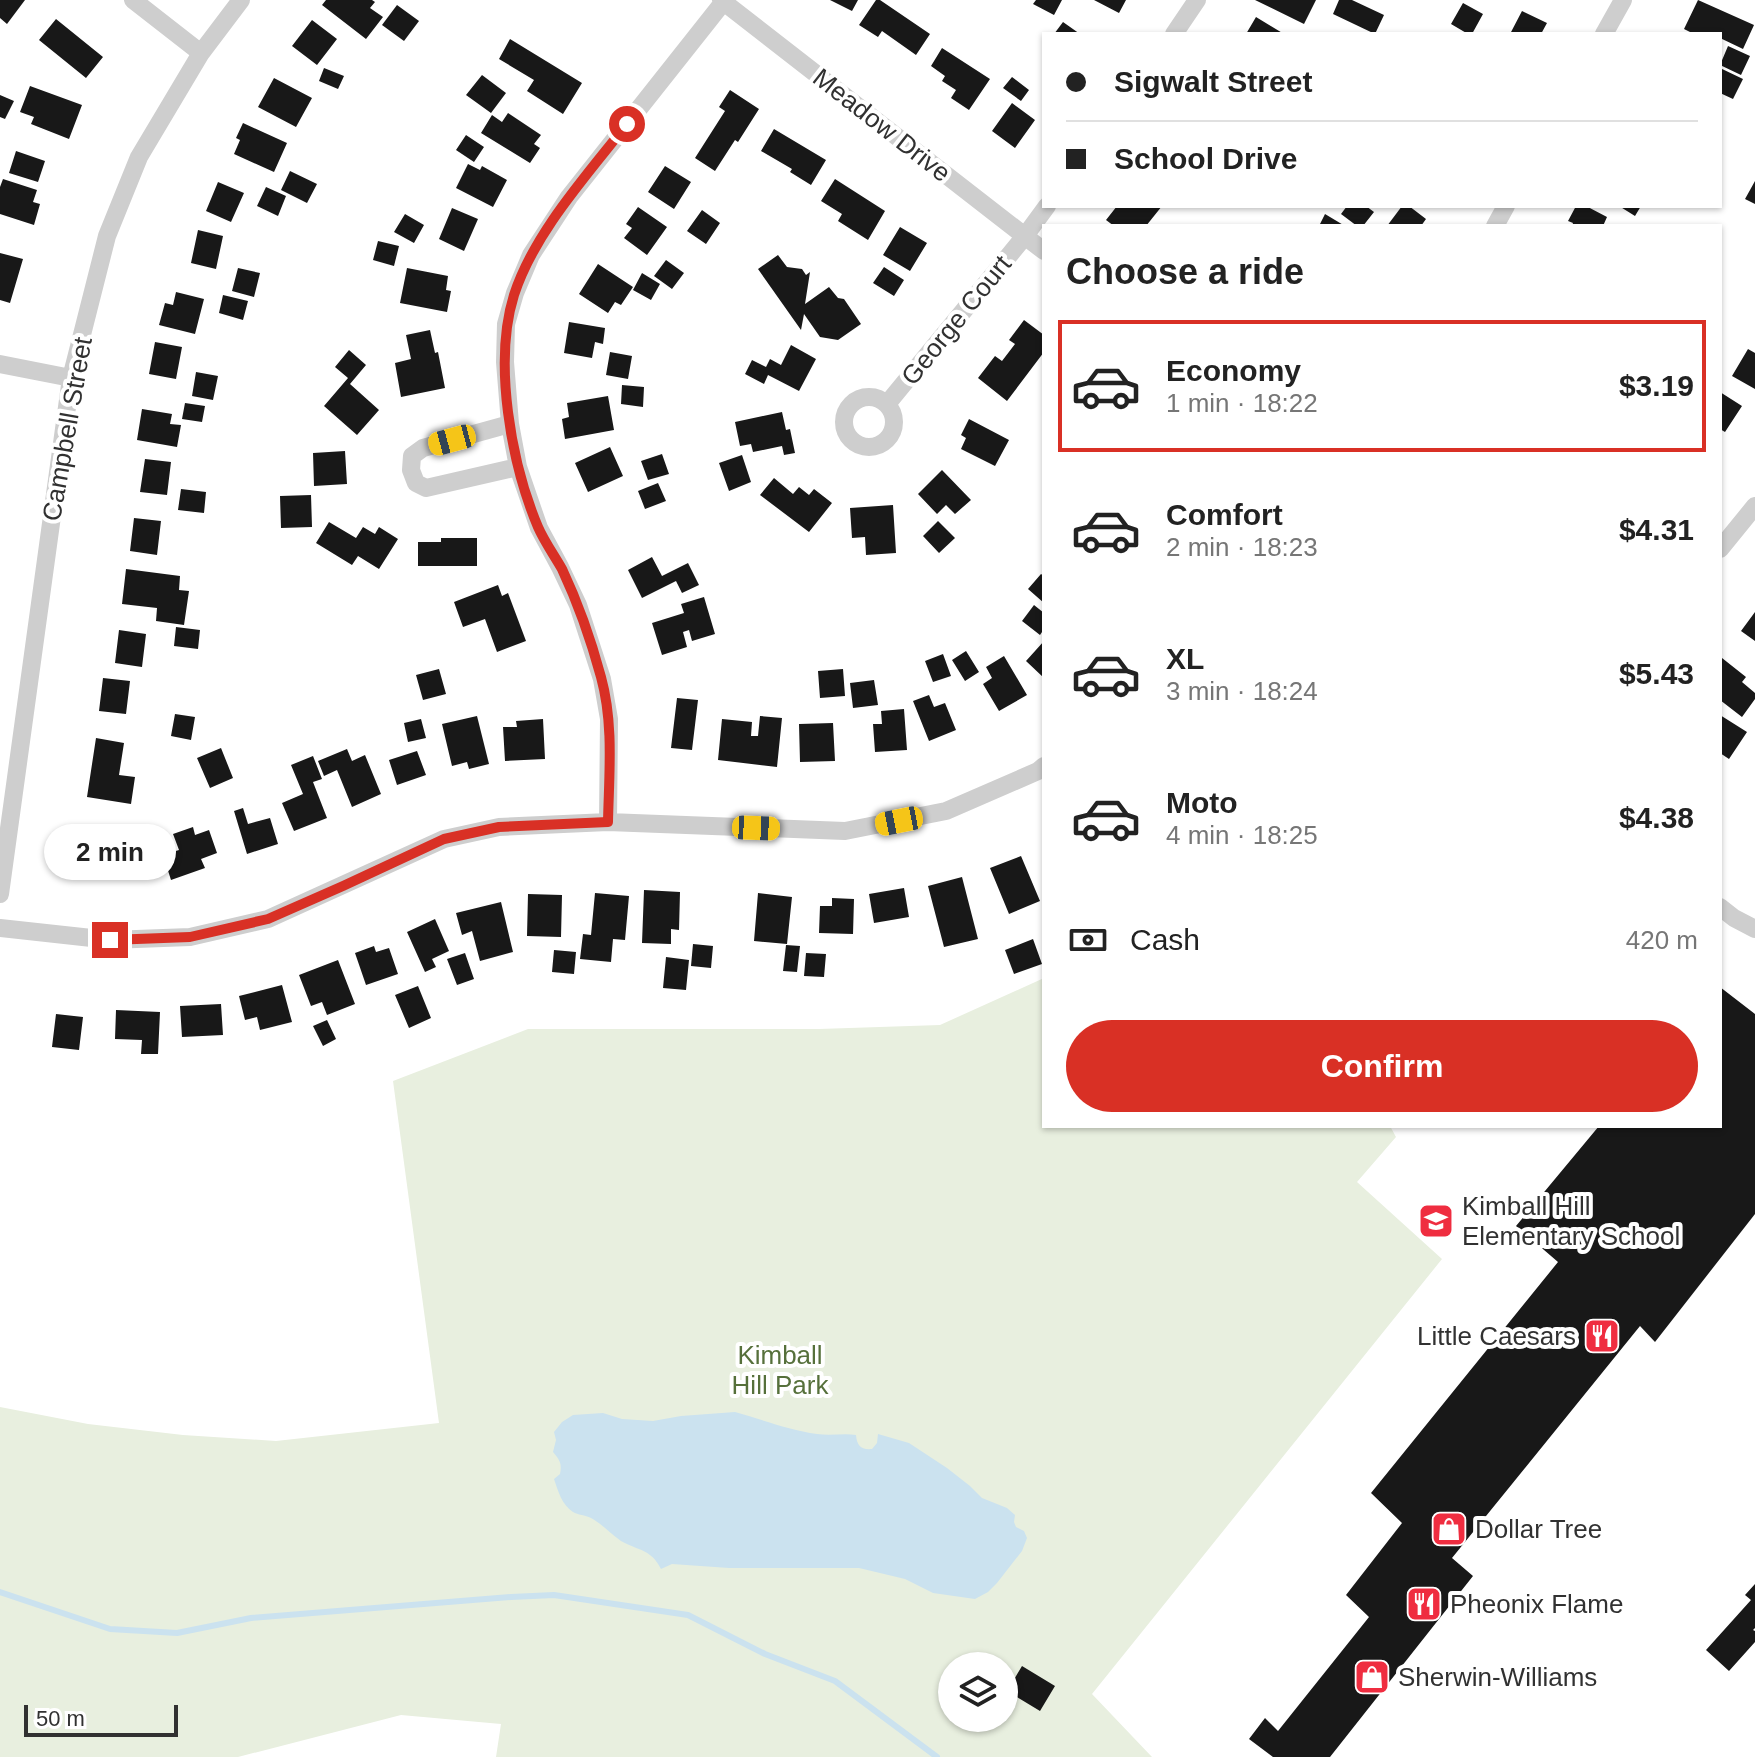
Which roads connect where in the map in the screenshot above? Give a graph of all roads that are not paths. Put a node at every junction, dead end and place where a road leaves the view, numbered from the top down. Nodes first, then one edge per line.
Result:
1 (133, 0) edge
2 (241, 0) edge
3 (1197, 0) edge
4 (1623, 0) edge
5 (723, 1) edge
6 (1175, 32) edge
7 (1605, 32) edge
8 (201, 53) junction
9 (1046, 208) edge
10 (1025, 236) junction
11 (1042, 249) edge
12 (0, 364) edge
13 (71, 378) junction
14 (887, 404) dead end
15 (510, 424) junction
16 (518, 467) junction
17 (1755, 506) edge
18 (1722, 547) edge
19 (1042, 768) edge
20 (608, 822) junction
21 (0, 894) edge
22 (1722, 909) edge
23 (0, 928) edge
24 (1755, 929) edge

1 - 8 street
2 - 8 street, Campbell Street
3 - 6 street
4 - 7 street
5 - 10 street, Meadow Drive
5 - 15 street
8 - 13 street, Campbell Street
9 - 10 street, George Court
10 - 11 street, Meadow Drive
10 - 14 street, George Court
12 - 13 street
13 - 21 street, Campbell Street
15 - 16 street
15 - 16 street
16 - 20 street
17 - 18 street
19 - 20 street
20 - 23 street
22 - 24 street

